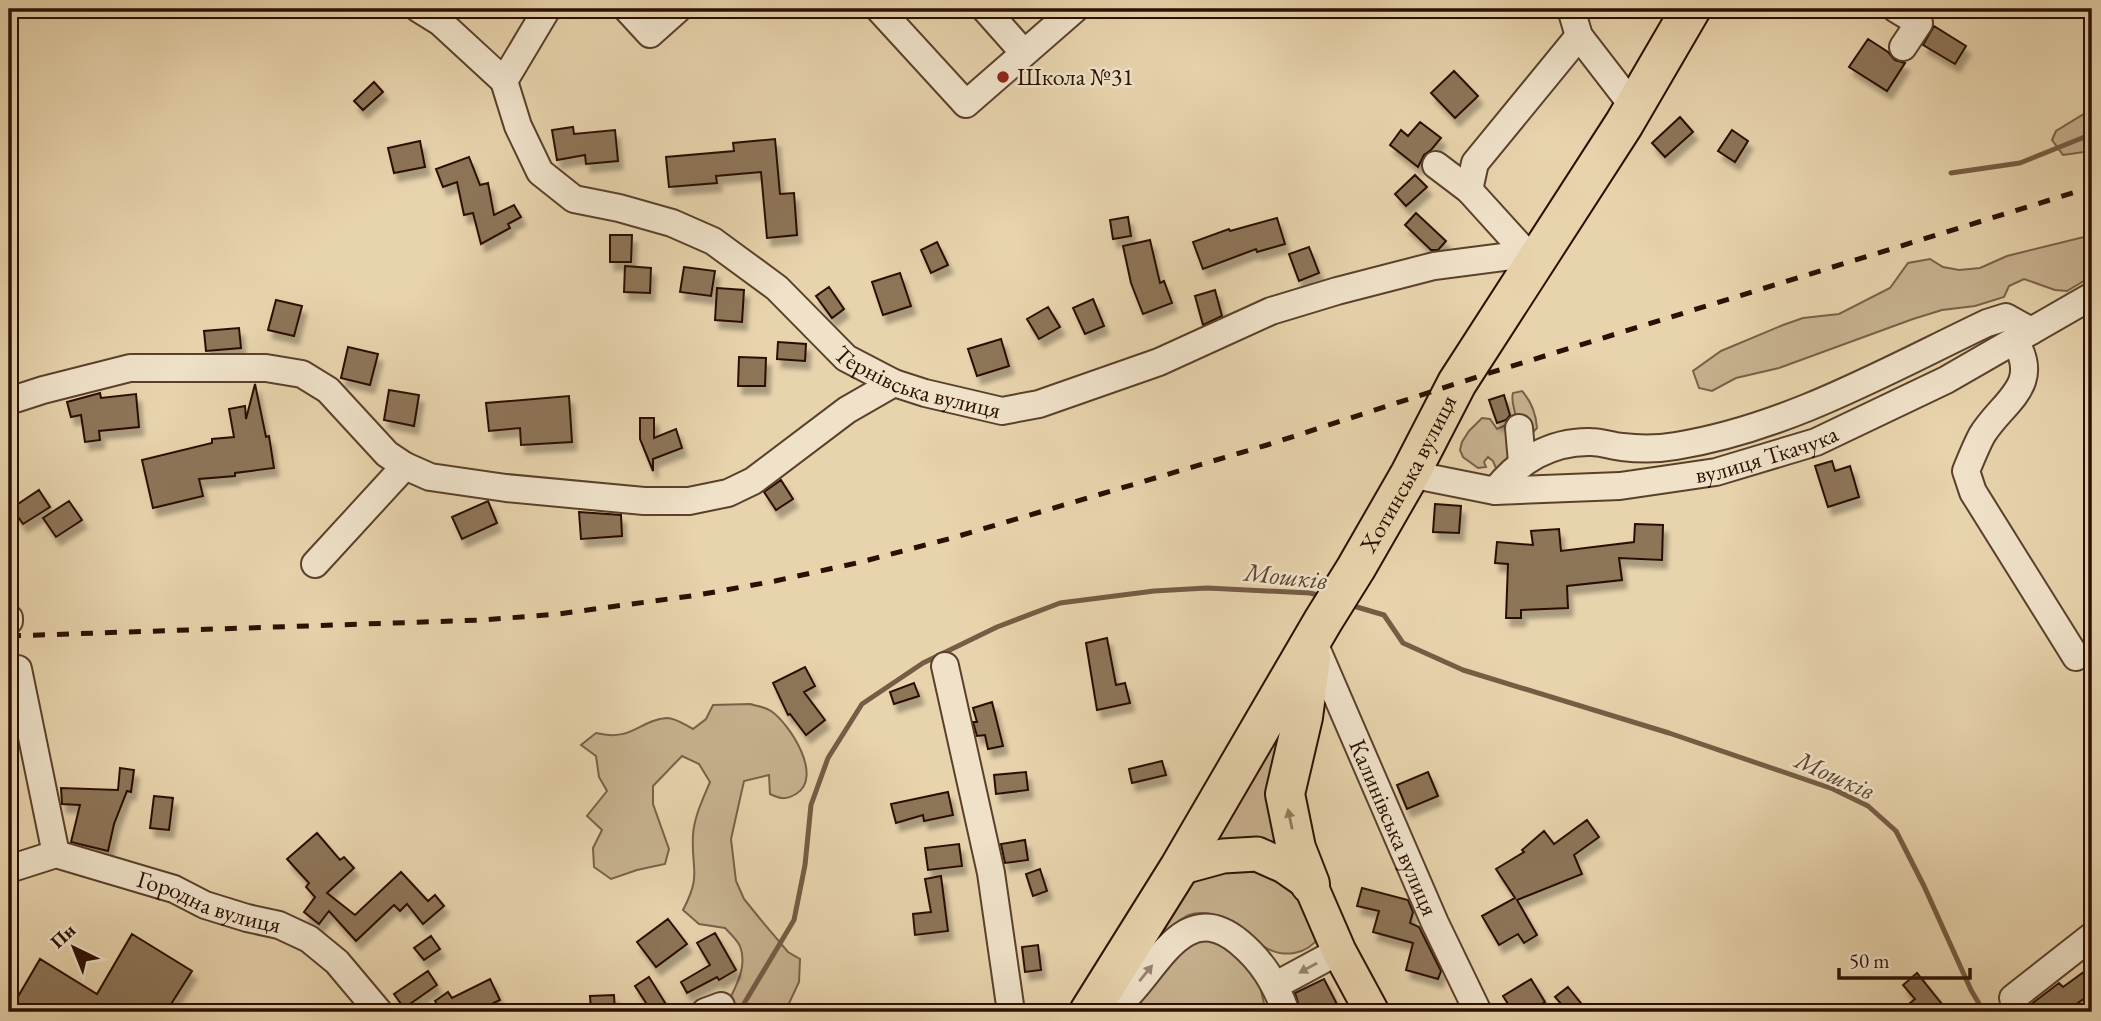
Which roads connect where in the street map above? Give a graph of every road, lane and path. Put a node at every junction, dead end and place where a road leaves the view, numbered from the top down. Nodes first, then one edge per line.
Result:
1 (419, 9) edge
2 (547, 9) edge
3 (627, 9) edge
4 (678, 9) edge
5 (878, 9) edge
6 (985, 9) edge
7 (1075, 9) edge
8 (1571, 9) edge
9 (1691, 9) edge
10 (1896, 9) edge
11 (1579, 36) junction
12 (1903, 47) dead end
13 (1024, 53) junction
14 (504, 81) junction
15 (1633, 106) junction
16 (1436, 166) dead end
17 (1469, 190) junction
18 (1534, 255) junction
19 (2092, 296) edge
20 (2023, 336) junction
21 (894, 383) junction
22 (9, 401) edge
23 (1519, 428) dead end
24 (1522, 462) junction
25 (405, 466) junction
26 (1410, 474) junction
27 (1496, 492) junction
28 (314, 564) dead end
29 (1318, 631) junction
30 (2076, 657) dead end
31 (946, 666) dead end
32 (18, 669) dead end
33 (56, 854) junction
34 (1180, 868) junction
35 (9, 869) edge
36 (1310, 884) junction
37 (2092, 936) edge
38 (1339, 951) junction
39 (1276, 985) junction
40 (2013, 998) dead end
41 (379, 1012) edge
42 (1012, 1012) edge
43 (1091, 1012) edge
44 (1286, 1012) edge
45 (1372, 1012) edge
46 (1478, 1012) edge

1 - 14 street
2 - 14 street
3 - 4 street
5 - 13 street
6 - 13 street
7 - 13 street
8 - 11 street
9 - 15 highway, Хотинська вулиця
10 - 12 street
11 - 15 street
11 - 17 street
14 - 21 street, Тернівська вулиця
15 - 18 highway, Хотинська вулиця
16 - 17 street
17 - 18 street
18 - 21 street, Тернівська вулиця
18 - 26 highway, Хотинська вулиця
19 - 20 street, вулиця Ткачука
20 - 24 street
20 - 27 street, вулиця Ткачука
20 - 30 street
21 - 25 street
22 - 25 street
23 - 24 street
24 - 27 street
25 - 28 street
26 - 27 street, вулиця Ткачука
26 - 29 highway, Хотинська вулиця
29 - 34 highway, Хотинська вулиця
36 -> 29 highway
29 - 46 street, Калинівська вулиця
31 - 42 street
32 - 33 street
33 - 35 street
33 - 41 street, Городна вулиця
34 - 36 main road
34 - 43 highway, Хотинська вулиця
36 - 38 main road
37 - 40 street
38 -> 39 street
38 - 45 main road
43 -> 39 street
39 - 44 street

